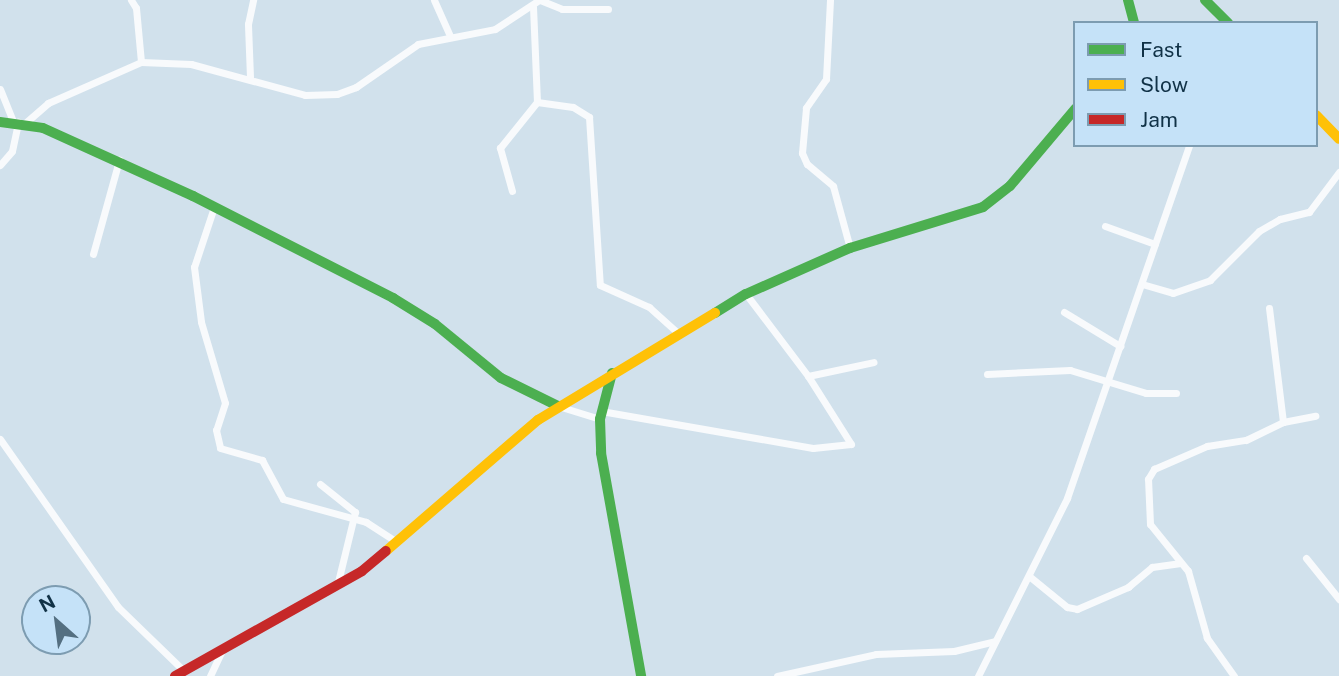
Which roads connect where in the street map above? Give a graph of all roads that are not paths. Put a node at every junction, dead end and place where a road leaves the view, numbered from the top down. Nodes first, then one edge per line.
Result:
1 (131, 0) edge
2 (253, 0) edge
3 (434, 0) edge
4 (539, 0) edge
5 (830, 0) edge
6 (1128, 0) edge
7 (1205, 0) edge
8 (533, 7) junction
9 (608, 9) dead end
10 (1133, 21) edge
11 (1226, 21) edge
12 (450, 36) junction
13 (141, 62) junction
14 (250, 77) junction
15 (0, 89) edge
16 (537, 102) junction
17 (36, 111) junction
18 (1073, 111) edge
19 (1318, 117) edge
20 (0, 122) edge
21 (18, 122) junction
22 (43, 128) junction
23 (1339, 139) edge
24 (1188, 147) edge
25 (119, 160) junction
26 (0, 165) edge
27 (1339, 172) edge
28 (512, 191) dead end
29 (214, 207) junction
30 (1105, 226) dead end
31 (1155, 244) junction
32 (850, 248) junction
33 (93, 254) dead end
34 (1142, 284) junction
35 (746, 295) junction
36 (1269, 308) dead end
37 (1064, 312) dead end
38 (679, 334) junction
39 (1120, 346) junction
40 (874, 362) dead end
41 (612, 373) junction
42 (987, 374) dead end
43 (808, 376) junction
44 (1109, 379) junction
45 (1176, 393) dead end
46 (558, 406) junction
47 (600, 415) junction
48 (1315, 415) dead end
49 (1283, 422) junction
50 (0, 439) edge
51 (320, 484) dead end
52 (356, 520) junction
53 (397, 542) junction
54 (1306, 558) dead end
55 (1181, 563) junction
56 (1029, 576) junction
57 (1336, 584) edge
58 (337, 587) junction
59 (1339, 600) edge
60 (995, 641) junction
61 (220, 652) junction
62 (179, 674) edge
63 (790, 675) edge
64 (210, 676) edge
65 (642, 676) edge
66 (777, 676) edge
67 (978, 676) edge
68 (1234, 676) edge

1 - 13 street
2 - 14 street
3 - 12 street
4 - 8 street
4 - 9 street
5 - 32 street
6 - 10 main road
7 - 11 main road
8 - 12 street
8 - 16 street
12 - 14 street
13 - 14 street
13 - 17 street
15 - 21 street
16 - 28 street
16 - 38 street
17 - 21 street
17 - 22 street
18 - 32 main road
19 - 23 main road
20 - 21 main road
21 - 22 main road
21 - 26 street
22 - 25 main road
24 - 31 street
25 - 29 main road
25 - 33 street
27 - 34 street
29 - 46 main road
29 - 52 street
30 - 31 street
31 - 34 street
32 - 35 main road
34 - 39 street
35 - 38 main road
35 - 43 street
36 - 49 street
37 - 39 street
38 - 41 main road
39 - 44 street
40 - 43 street
41 - 46 main road
41 - 47 main road
42 - 44 street
43 - 47 street
44 - 45 street
44 - 56 street
46 - 47 street
46 - 53 main road
47 - 65 main road
48 - 49 street
49 - 55 street
50 - 62 street
51 - 52 street
52 - 53 street
52 - 58 street
53 - 58 main road
54 - 57 street
55 - 56 street
55 - 68 street
56 - 60 street
57 - 59 street
58 - 61 main road
60 - 63 street
60 - 67 street
61 - 62 main road
61 - 64 street
63 - 66 street

